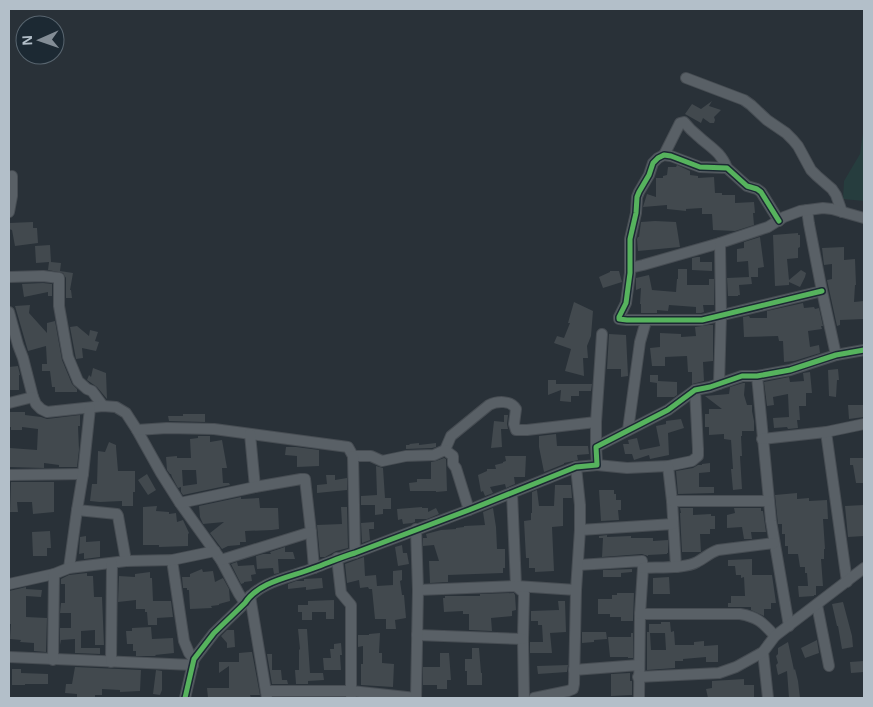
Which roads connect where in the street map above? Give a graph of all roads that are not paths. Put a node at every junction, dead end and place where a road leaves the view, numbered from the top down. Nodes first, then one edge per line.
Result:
1 (686, 78) dead end
2 (664, 155) junction
3 (728, 168) junction
4 (12, 176) dead end
5 (808, 210) junction
6 (9, 212) edge
7 (842, 212) junction
8 (864, 218) edge
9 (779, 221) junction
10 (720, 243) junction
11 (630, 268) junction
12 (9, 277) edge
13 (822, 292) junction
14 (9, 312) edge
15 (721, 315) junction
16 (646, 321) junction
17 (602, 334) dead end
18 (864, 350) edge
19 (836, 356) junction
20 (757, 376) junction
21 (719, 384) junction
22 (695, 390) junction
23 (33, 397) junction
24 (9, 403) edge
25 (103, 406) junction
26 (90, 408) junction
27 (596, 422) junction
28 (864, 424) edge
29 (137, 430) junction
30 (628, 430) junction
31 (826, 432) junction
32 (250, 434) junction
33 (762, 439) junction
34 (596, 447) junction
35 (445, 450) junction
36 (352, 456) junction
37 (597, 465) junction
38 (668, 466) junction
39 (576, 467) junction
40 (83, 474) junction
41 (9, 475) edge
42 (254, 487) junction
43 (512, 493) junction
44 (768, 500) junction
45 (672, 501) junction
46 (180, 503) junction
47 (77, 510) junction
48 (469, 510) junction
49 (673, 524) junction
50 (416, 529) junction
51 (580, 530) junction
52 (311, 532) junction
53 (774, 543) junction
54 (355, 553) junction
55 (218, 556) junction
56 (337, 558) junction
57 (172, 560) junction
58 (126, 562) junction
59 (112, 563) junction
60 (578, 565) junction
61 (676, 567) junction
62 (69, 568) junction
63 (314, 568) junction
64 (643, 568) junction
65 (864, 568) edge
66 (54, 574) junction
67 (847, 582) junction
68 (9, 584) edge
69 (516, 586) junction
70 (418, 590) junction
71 (576, 590) junction
72 (247, 600) junction
73 (817, 605) junction
74 (640, 614) junction
75 (789, 626) junction
76 (417, 635) junction
77 (775, 636) junction
78 (523, 639) junction
79 (763, 652) junction
80 (9, 657) edge
81 (53, 660) junction
82 (111, 662) junction
83 (194, 662) junction
84 (639, 665) junction
85 (829, 666) dead end
86 (574, 670) junction
87 (638, 677) junction
88 (267, 694) edge
89 (351, 695) edge
90 (184, 698) edge
91 (416, 698) edge
92 (524, 698) edge
93 (534, 698) edge
94 (638, 698) edge
95 (768, 698) edge

1 - 7 street
2 - 3 street
2 - 3 street
2 - 11 street
3 - 9 street
4 - 6 street
5 - 7 street
5 - 9 street
5 - 13 street
7 - 8 street
9 - 10 street
10 - 11 street
10 - 15 street
11 - 16 street
12 - 25 street
13 - 15 street
13 - 19 street
14 - 23 street
15 - 16 street
15 - 21 street
16 - 30 street
17 - 27 street
18 - 19 street
19 - 20 street
20 - 21 street
20 - 33 street
21 - 22 street
22 - 30 street
22 - 38 street
23 - 24 street
23 - 26 street
25 - 26 street
25 - 29 street
26 - 40 street
27 - 34 street
27 - 35 street
28 - 31 street
29 - 32 street
29 - 46 street
30 - 34 street
31 - 33 street
31 - 67 street
32 - 36 street
32 - 42 street
33 - 44 street
34 - 37 street
35 - 36 street
35 - 48 street
36 - 54 street
37 - 38 street
37 - 39 street
38 - 45 street
39 - 43 street
39 - 51 street
40 - 41 street
40 - 47 street
42 - 46 street
42 - 52 street
43 - 48 street
43 - 69 street
44 - 45 street
44 - 53 street
45 - 49 street
46 - 55 street
47 - 58 street
47 - 62 street
48 - 50 street
49 - 51 street
49 - 61 street
50 - 54 street
50 - 70 street
51 - 60 street
52 - 55 street
52 - 63 street
53 - 61 street
53 - 75 street
54 - 56 street
55 - 57 street
55 - 72 street
56 - 63 street
56 - 89 street
57 - 58 street
57 - 83 street
58 - 59 street
59 - 62 street
59 - 82 street
60 - 64 street
60 - 71 street
61 - 64 street
62 - 66 street
63 - 72 street
64 - 74 street
65 - 67 street
66 - 68 street
66 - 81 street
67 - 73 street
69 - 70 street
69 - 71 street
69 - 78 street
70 - 76 street
71 - 86 street
72 - 83 street
72 - 88 street
73 - 75 street
73 - 85 street
74 - 77 street
74 - 84 street
75 - 77 street
76 - 78 street
76 - 91 street
77 - 79 street
78 - 92 street
79 - 87 street
79 - 95 street
80 - 81 street
81 - 82 street
82 - 83 street
83 - 90 street
84 - 86 street
84 - 87 street
86 - 93 street
87 - 94 street
88 - 89 street
89 - 91 street

